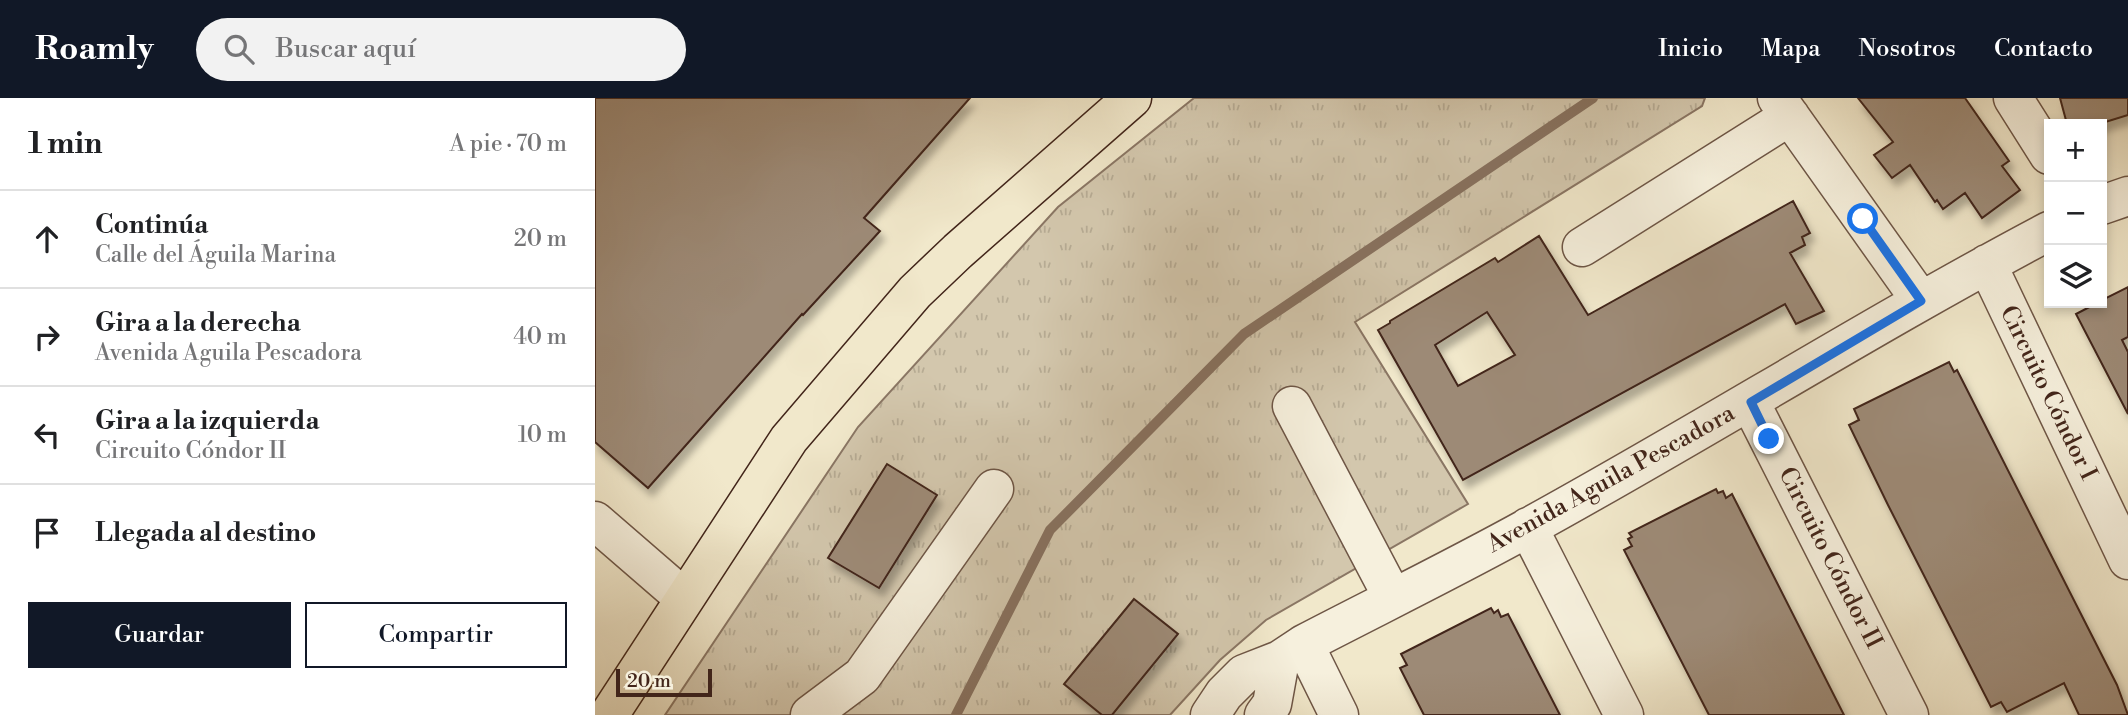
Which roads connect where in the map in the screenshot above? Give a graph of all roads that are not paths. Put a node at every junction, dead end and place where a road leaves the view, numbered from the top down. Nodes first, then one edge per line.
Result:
1 (1132, 98) edge
2 (2013, 98) edge
3 (1784, 107) edge
4 (2044, 147) edge
5 (2128, 196) edge
6 (2107, 203) edge
7 (2044, 234) edge
8 (1582, 247) dead end
9 (1987, 264) junction
10 (1921, 301) junction
11 (1751, 402) junction
12 (1292, 406) dead end
13 (994, 489) dead end
14 (595, 521) edge
15 (1528, 527) junction
16 (2128, 560) edge
17 (684, 598) junction
18 (1393, 598) junction
19 (1292, 652) junction
20 (609, 715) edge
21 (810, 715) edge
22 (1210, 715) edge
23 (1264, 715) edge
24 (1339, 715) edge
25 (1624, 715) edge
26 (1909, 715) edge

1 - 17 main road
2 - 4 street
3 - 8 street
3 - 10 street
5 - 6 street
7 - 9 street, Avenida Aguila Pescadora
9 - 10 street, Avenida Aguila Pescadora
9 - 16 street, Circuito Cóndor I
10 - 11 street, Avenida Aguila Pescadora
11 - 15 street, Avenida Aguila Pescadora
11 - 26 street, Circuito Cóndor II
12 - 18 street
13 - 21 street
14 - 17 street
15 - 18 street, Avenida Aguila Pescadora
15 - 25 street
17 - 20 main road
18 - 19 street, Avenida Aguila Pescadora
19 - 22 street, Avenida Aguila Pescadora
19 - 23 street
19 - 24 street

